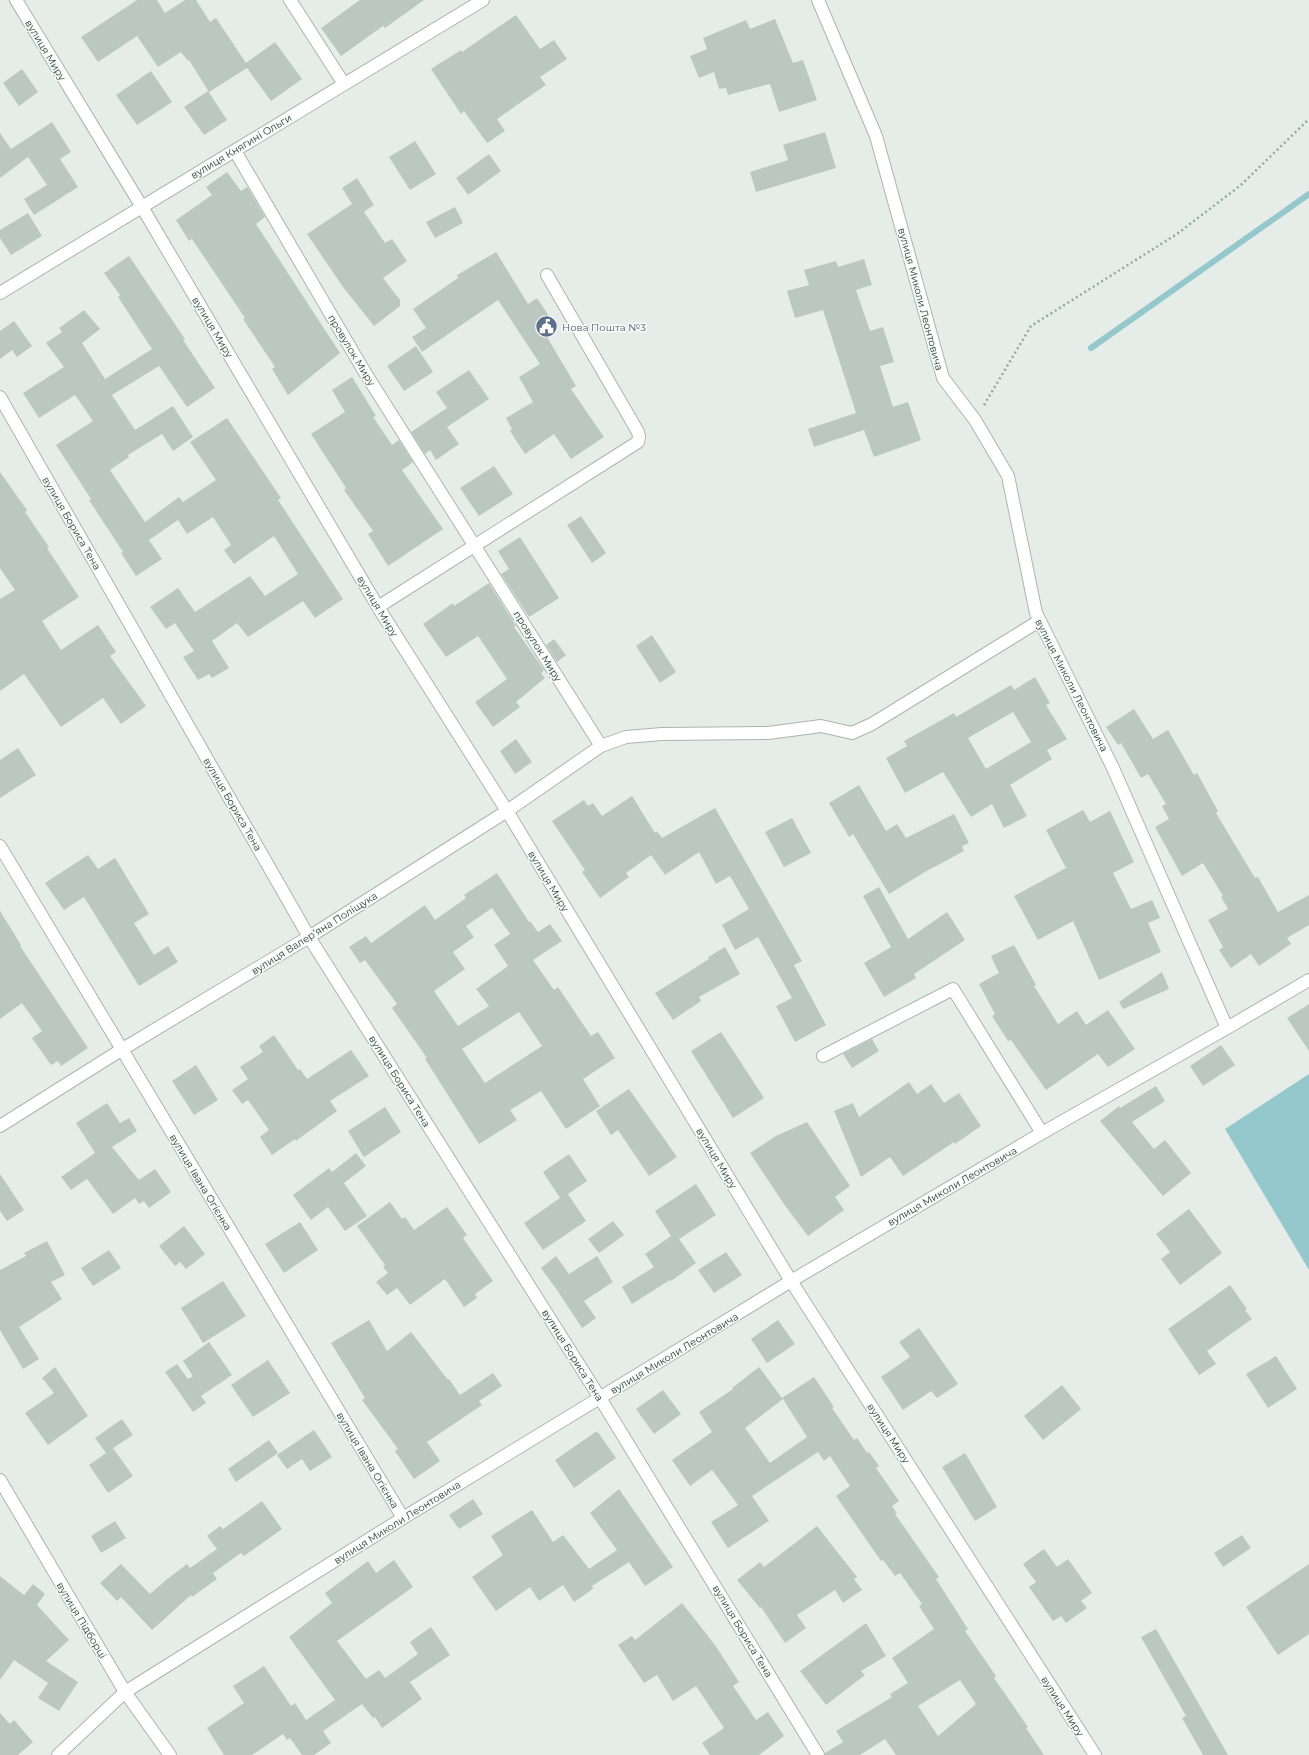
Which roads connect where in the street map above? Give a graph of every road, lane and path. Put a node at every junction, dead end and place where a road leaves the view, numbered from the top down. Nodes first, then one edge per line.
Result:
1 (16, 0) edge
2 (290, 0) edge
3 (483, 0) edge
4 (818, 0) edge
5 (344, 84) junction
6 (1309, 119) edge
7 (234, 150) junction
8 (142, 207) junction
9 (547, 275) dead end
10 (0, 293) edge
11 (0, 397) edge
12 (975, 420) junction
13 (475, 546) junction
14 (378, 607) junction
15 (1039, 621) junction
16 (601, 746) junction
17 (507, 811) junction
18 (0, 846) edge
19 (309, 937) junction
20 (1309, 980) edge
21 (1227, 1028) junction
22 (121, 1050) junction
23 (823, 1056) dead end
24 (0, 1126) edge
25 (1042, 1133) junction
26 (791, 1281) junction
27 (600, 1398) junction
28 (0, 1480) edge
29 (403, 1518) junction
30 (125, 1692) junction
31 (58, 1755) edge
32 (170, 1755) edge
33 (818, 1755) edge
34 (1095, 1755) edge

1 - 8 street, вулиця Миру
2 - 5 street
3 - 5 street, вулиця Княгині Ольги
4 - 12 street, вулиця Миколи Леонтовича
5 - 7 street, вулиця Княгині Ольги
6 - 12 path
7 - 8 street, вулиця Княгині Ольги
7 - 13 street, провулок Миру
8 - 10 street, вулиця Княгині Ольги
8 - 14 street, вулиця Миру
9 - 13 street
11 - 19 street, вулиця Бориса Тена
12 - 15 street, вулиця Миколи Леонтовича
13 - 14 street
13 - 16 street, провулок Миру
14 - 17 street, вулиця Миру
15 - 16 street, вулиця Валерʼяна Поліщука
15 - 21 street, вулиця Миколи Леонтовича
16 - 17 street, вулиця Валерʼяна Поліщука
17 - 19 street, вулиця Валерʼяна Поліщука
17 - 26 street, вулиця Миру
18 - 22 street, вулиця Івана Огієнка
19 - 22 street, вулиця Валерʼяна Поліщука
19 - 27 street, вулиця Бориса Тена
20 - 21 street, вулиця Миколи Леонтовича
21 - 25 street, вулиця Миколи Леонтовича
22 - 24 street, вулиця Валерʼяна Поліщука
22 - 29 street, вулиця Івана Огієнка
23 - 25 street
25 - 26 street, вулиця Миколи Леонтовича
26 - 27 street, вулиця Миколи Леонтовича
26 - 34 street, вулиця Миру
27 - 29 street, вулиця Миколи Леонтовича
27 - 33 street, вулиця Бориса Тена
28 - 30 street, вулиця Підборці
29 - 30 street, вулиця Миколи Леонтовича
30 - 31 street, вулиця Миколи Леонтовича
30 - 32 street, вулиця Підборці

